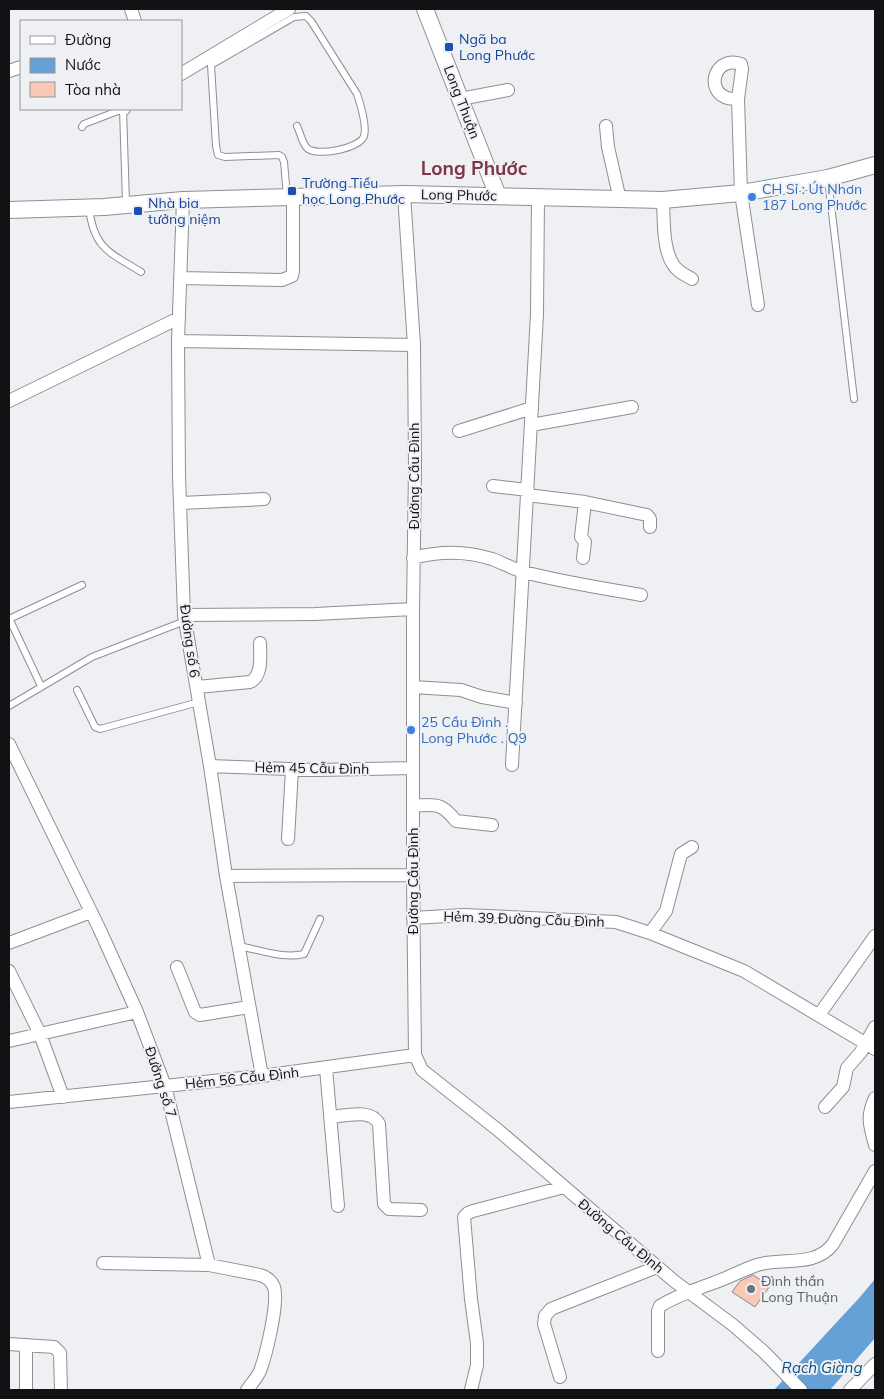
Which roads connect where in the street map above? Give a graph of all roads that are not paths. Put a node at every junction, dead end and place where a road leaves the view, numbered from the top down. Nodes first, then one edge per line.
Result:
1 (289, 9) edge
2 (425, 9) edge
3 (182, 73) edge
4 (508, 90) dead end
5 (460, 99) junction
6 (738, 99) dead end
7 (121, 110) edge
8 (124, 110) edge
9 (297, 126) dead end
10 (606, 126) dead end
11 (82, 127) dead end
12 (875, 165) edge
13 (828, 178) junction
14 (741, 193) junction
15 (404, 194) junction
16 (498, 196) junction
17 (290, 197) junction
18 (538, 197) junction
19 (182, 200) junction
20 (620, 200) junction
21 (663, 200) junction
22 (126, 205) junction
23 (89, 207) junction
24 (9, 210) edge
25 (141, 272) dead end
26 (180, 278) junction
27 (692, 279) dead end
28 (758, 305) dead end
29 (179, 318) junction
30 (178, 341) junction
31 (414, 345) junction
32 (854, 399) dead end
33 (9, 401) edge
34 (632, 407) dead end
35 (532, 408) junction
36 (531, 425) junction
37 (459, 431) dead end
38 (493, 486) dead end
39 (527, 493) junction
40 (264, 499) dead end
41 (181, 502) junction
42 (585, 502) junction
43 (650, 527) dead end
44 (413, 558) junction
45 (583, 558) dead end
46 (523, 572) junction
47 (82, 585) dead end
48 (641, 595) dead end
49 (412, 610) junction
50 (184, 618) junction
51 (9, 619) edge
52 (260, 643) dead end
53 (41, 686) junction
54 (196, 687) junction
55 (413, 687) junction
56 (77, 690) dead end
57 (199, 702) junction
58 (516, 703) junction
59 (9, 706) edge
60 (9, 744) edge
61 (512, 765) dead end
62 (210, 766) junction
63 (413, 768) junction
64 (292, 769) junction
65 (413, 805) junction
66 (492, 825) dead end
67 (288, 839) dead end
68 (692, 847) dead end
69 (413, 875) junction
70 (226, 876) junction
71 (91, 912) junction
72 (413, 918) junction
73 (320, 919) dead end
74 (650, 933) junction
75 (875, 936) edge
76 (9, 943) edge
77 (239, 946) junction
78 (177, 967) dead end
79 (9, 971) edge
80 (249, 1007) junction
81 (137, 1012) junction
82 (819, 1015) junction
83 (875, 1027) edge
84 (40, 1034) junction
85 (9, 1041) edge
86 (871, 1046) edge
87 (415, 1055) junction
88 (326, 1068) junction
89 (262, 1076) junction
90 (166, 1086) junction
91 (63, 1097) junction
92 (875, 1098) edge
93 (9, 1102) edge
94 (825, 1107) dead end
95 (330, 1117) junction
96 (875, 1146) edge
97 (875, 1171) edge
98 (564, 1187) junction
99 (338, 1206) dead end
100 (421, 1210) dead end
101 (103, 1263) dead end
102 (209, 1266) junction
103 (657, 1267) junction
104 (687, 1291) junction
105 (9, 1344) edge
106 (26, 1345) junction
107 (658, 1351) dead end
108 (875, 1364) edge
109 (560, 1377) dead end
110 (26, 1390) edge
111 (61, 1390) edge
112 (247, 1390) edge
113 (471, 1390) edge
114 (801, 1390) edge
115 (850, 1390) edge

1 - 3 street
2 - 5 street, Long Thuận
4 - 5 street
5 - 16 street, Long Thuận
6 - 14 street
7 - 11 lane
8 - 22 lane
9 - 17 lane
10 - 20 street
12 - 13 street, Long Phước
13 - 14 street, Long Phước
13 - 32 lane
14 - 21 street, Long Phước
14 - 28 street
15 - 16 street, Long Phước
15 - 17 street, Long Phước
15 - 31 street, Đường Cầu Đình
16 - 18 street, Long Phước
17 - 19 street, Long Phước
17 - 26 street
18 - 20 street, Long Phước
18 - 35 street
19 - 22 street, Long Phước
19 - 26 street, Đường số 6
20 - 21 street, Long Phước
21 - 27 street
22 - 23 street, Long Phước
23 - 24 street, Long Phước
23 - 25 lane
26 - 29 street, Đường số 6
29 - 30 street, Đường số 6
29 - 33 street
30 - 31 street
30 - 41 street, Đường số 6
31 - 44 street, Đường Cầu Đình
34 - 36 street
35 - 36 street
35 - 37 street
36 - 39 street
38 - 39 street
39 - 42 street
39 - 46 street
40 - 41 street
41 - 50 street, Đường số 6
42 - 43 street
42 - 45 street
44 - 46 street
44 - 49 street, Đường Cầu Đình
46 - 48 street
46 - 58 street
47 - 51 lane
49 - 50 street
49 - 55 street, Đường Cầu Đình
50 - 53 lane
50 - 54 street, Đường số 6
51 - 53 lane
52 - 54 street
53 - 59 lane
54 - 57 street, Đường số 6
55 - 58 street
55 - 63 street, Đường Cầu Đình
56 - 57 lane
57 - 62 street, Đường số 6
58 - 61 street
60 - 71 street, Đường số 7
62 - 64 street, Hẻm 45 Cẫu Đình
62 - 70 street, Đường số 6
63 - 64 street, Hẻm 45 Cẫu Đình
63 - 65 street, Đường Cầu Đình
64 - 67 street
65 - 66 street
65 - 69 street, Đường Cầu Đình
68 - 74 street
69 - 70 street
69 - 72 street, Đường Cầu Đình
70 - 77 street, Đường số 6
71 - 76 street
71 - 81 street, Đường số 7
72 - 74 street, Hẻm 39 Đường Cẫu Đình
72 - 87 street, Đường Cầu Đình
73 - 77 lane
74 - 82 street, Hẻm 39 Đường Cẫu Đình
75 - 82 street
77 - 80 street, Đường số 6
78 - 80 street
79 - 84 street
80 - 89 street, Đường số 6
81 - 84 street
81 - 90 street, Đường số 7
82 - 86 street, Hẻm 39 Đường Cẫu Đình
83 - 86 street
84 - 85 street
84 - 91 street
86 - 94 street
87 - 88 street, Hẻm 56 Cẫu Đình
87 - 98 street, Đường Cầu Đình
88 - 89 street, Hẻm 56 Cẫu Đình
88 - 95 street
89 - 90 street, Hẻm 56 Cẫu Đình
90 - 91 street, Hẻm 56 Cẫu Đình
90 - 102 street, Đường số 7
91 - 93 street, Hẻm 56 Cẫu Đình
92 - 96 street
95 - 99 street
95 - 100 street
97 - 104 street
98 - 103 street, Đường Cầu Đình
98 - 113 street
101 - 102 street
102 - 112 street
103 - 104 street, Đường Cầu Đình
103 - 109 street
104 - 107 street
104 - 114 street, Đường Cầu Đình
105 - 106 street
106 - 110 street
106 - 111 street
108 - 115 street

